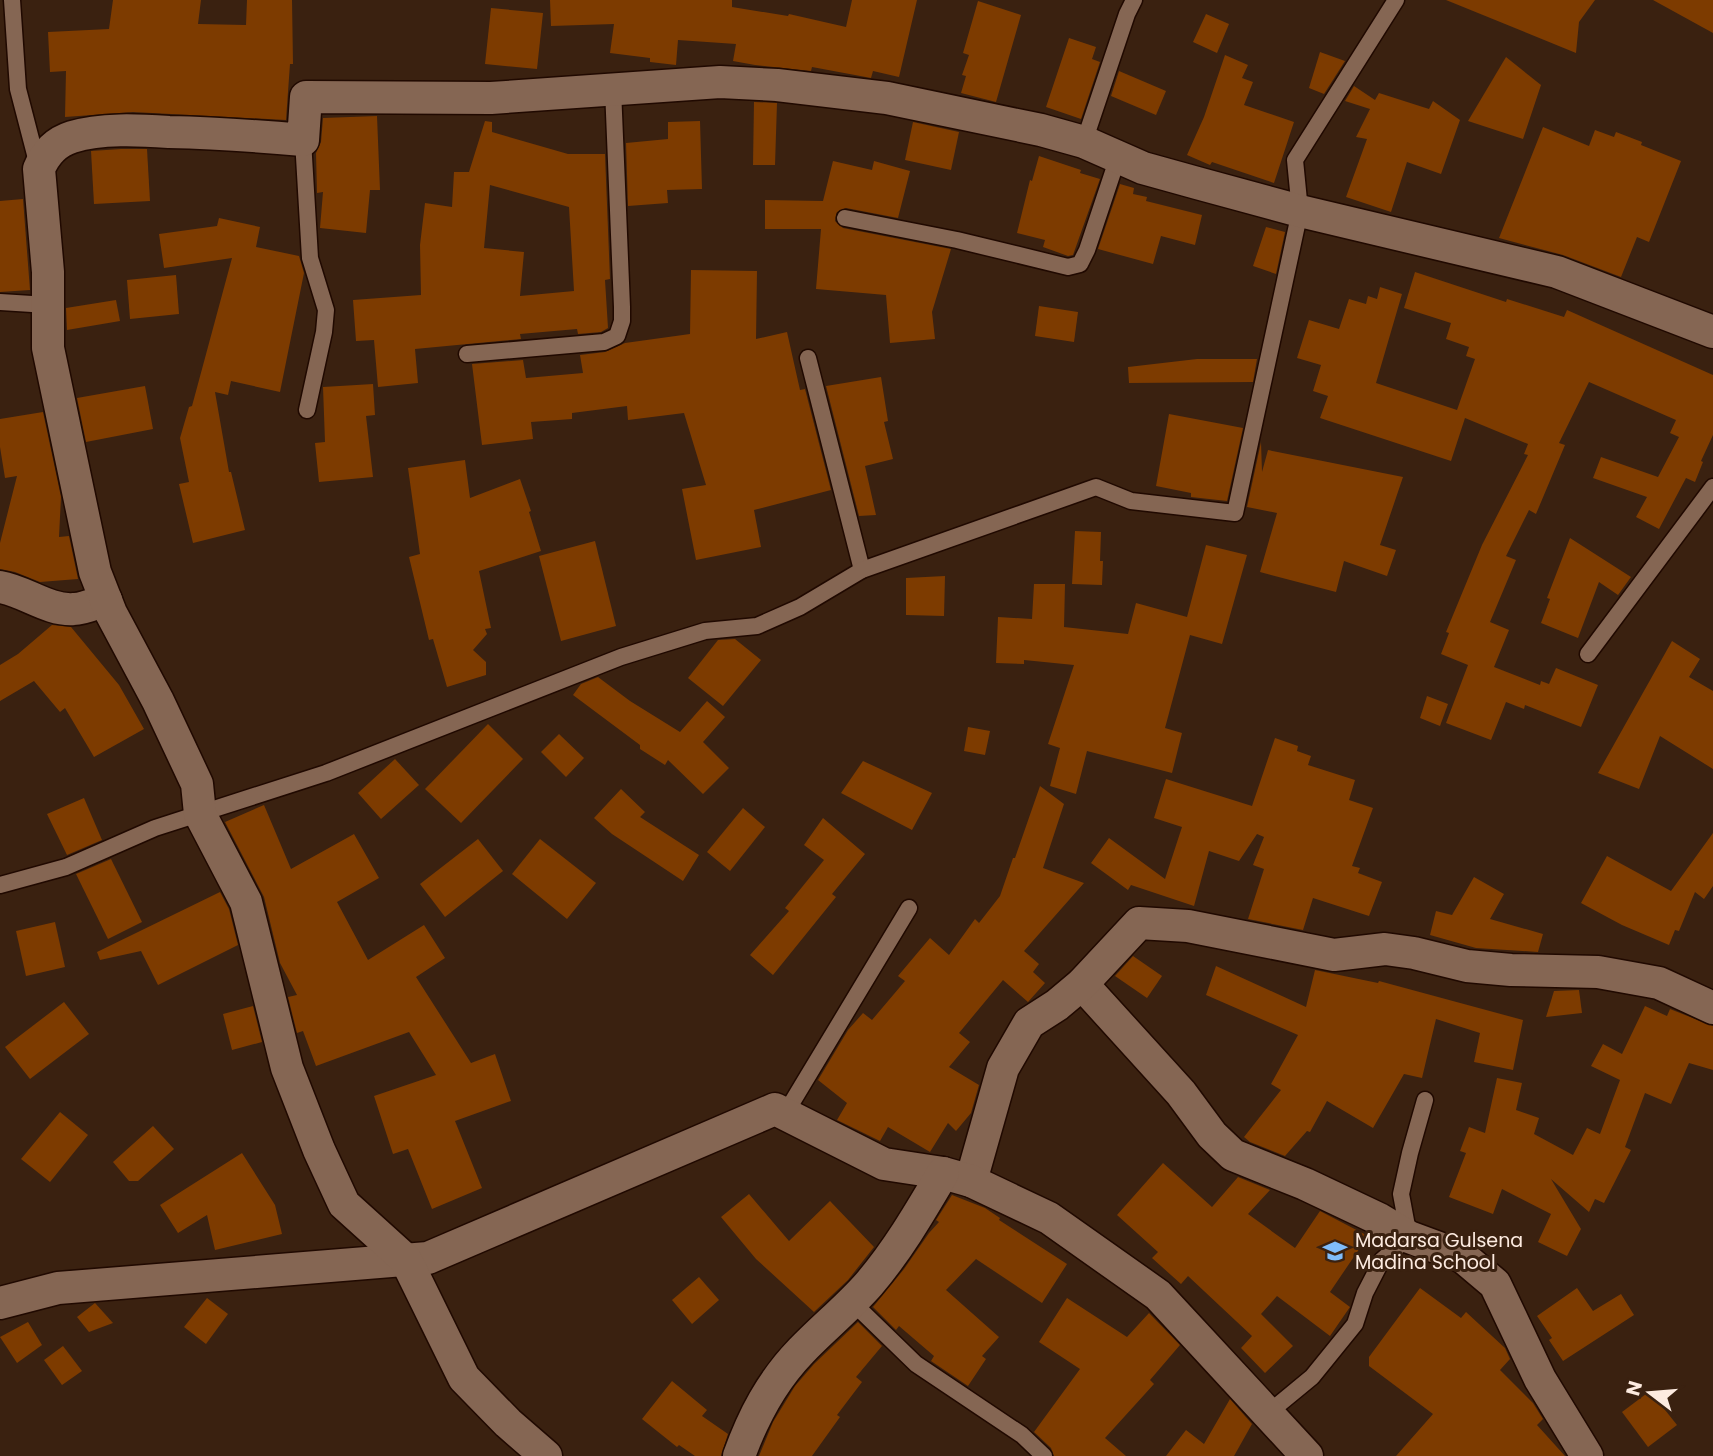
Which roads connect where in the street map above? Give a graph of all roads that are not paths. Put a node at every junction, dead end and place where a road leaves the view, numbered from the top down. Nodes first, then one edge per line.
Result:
1 (12, 0) edge
2 (1134, 0) edge
3 (1396, 0) edge
4 (612, 89) junction
5 (303, 141) junction
6 (1084, 142) junction
7 (1118, 157) junction
8 (39, 169) junction
9 (1300, 211) junction
10 (845, 218) dead end
11 (0, 302) edge
12 (48, 305) junction
13 (1713, 332) edge
14 (467, 354) dead end
15 (808, 358) dead end
16 (307, 410) dead end
17 (1713, 487) edge
18 (862, 570) junction
19 (0, 587) edge
20 (106, 600) junction
21 (1588, 654) dead end
22 (200, 814) junction
23 (0, 886) edge
24 (908, 908) dead end
25 (1082, 984) junction
26 (1713, 1008) edge
27 (1425, 1100) dead end
28 (785, 1114) junction
29 (957, 1177) junction
30 (1409, 1237) junction
31 (406, 1260) junction
32 (851, 1301) junction
33 (0, 1303) edge
34 (1267, 1414) junction
35 (546, 1456) edge
36 (739, 1456) edge
37 (1044, 1456) edge
38 (1307, 1456) edge
39 (1587, 1456) edge

1 - 8 lane
2 - 6 lane
3 - 9 lane
4 - 5 street
4 - 6 street
4 - 14 lane
5 - 8 street
5 - 16 lane
6 - 7 street
7 - 9 street
7 - 10 lane
8 - 12 street
9 - 13 street
9 - 18 lane
11 - 12 lane
12 - 20 street
15 - 18 lane
17 - 21 lane
18 - 22 lane
19 - 20 street
20 - 22 street
22 - 23 lane
22 - 31 street
24 - 28 lane
25 - 26 street
25 - 29 street
25 - 30 street
27 - 30 lane
28 - 29 street
28 - 31 street
29 - 32 street
29 - 34 street
30 - 34 lane
30 - 39 street
31 - 33 street
31 - 35 street
32 - 36 street
32 - 37 lane
34 - 38 street

